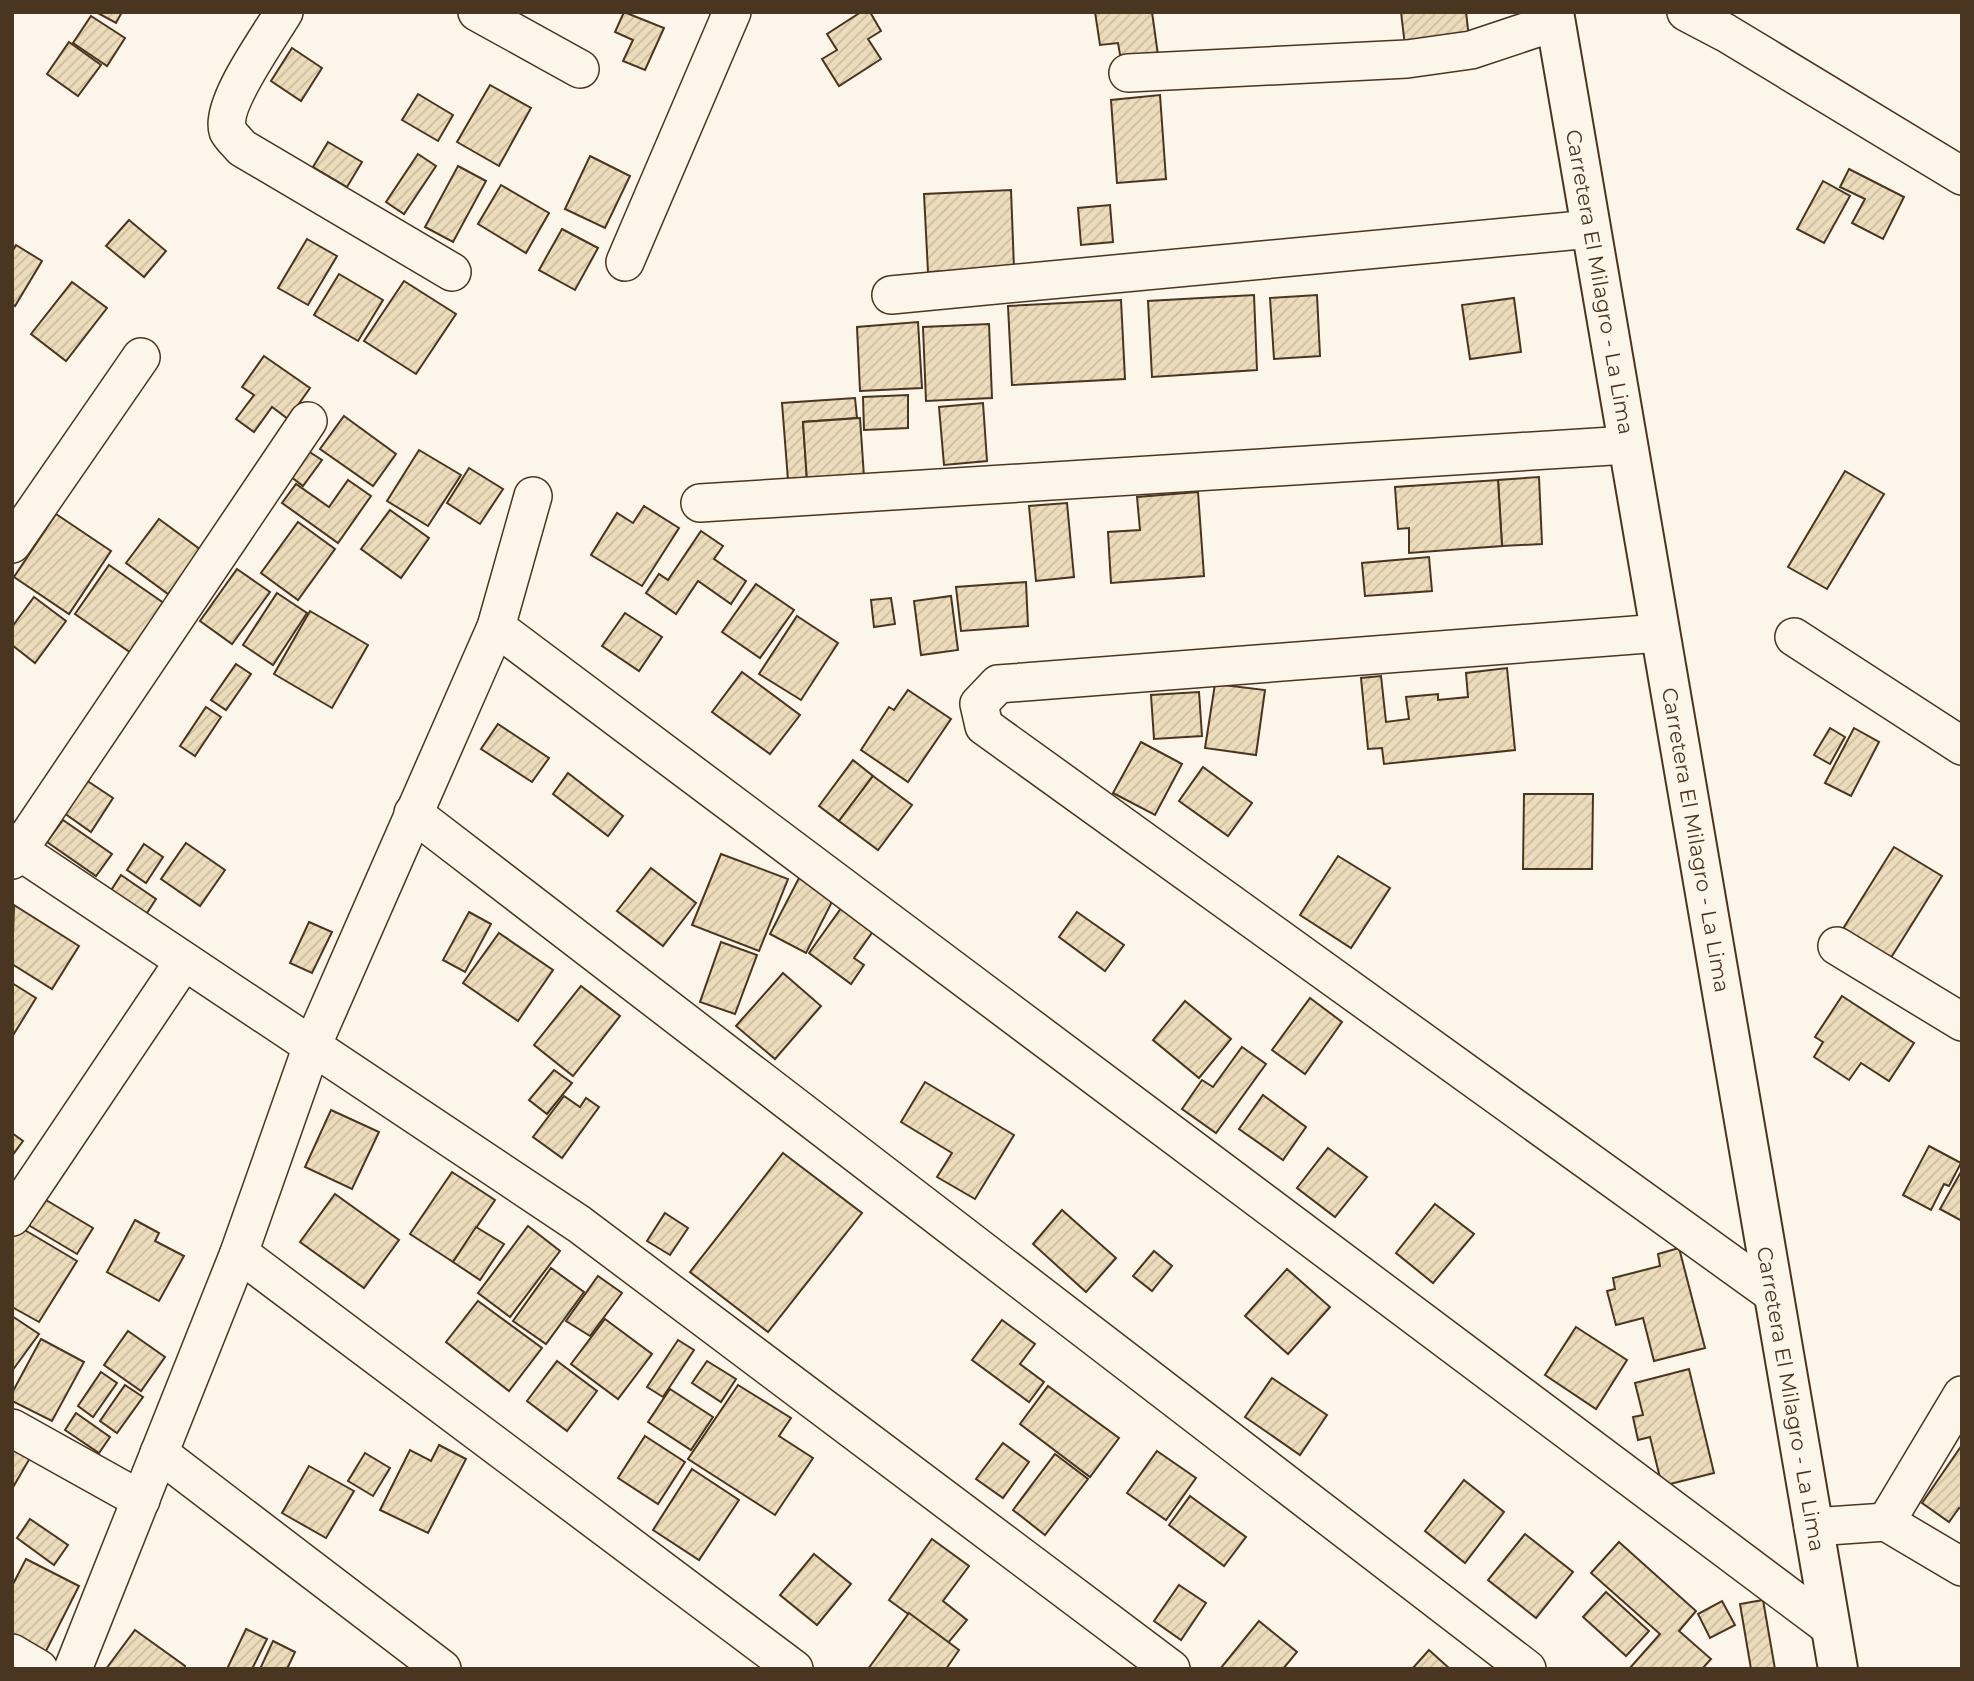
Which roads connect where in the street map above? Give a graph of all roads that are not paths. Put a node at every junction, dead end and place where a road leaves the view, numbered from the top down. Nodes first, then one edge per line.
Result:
1 (284, 12) edge
2 (477, 12) edge
3 (732, 12) edge
4 (1686, 12) edge
5 (1555, 17) edge
6 (580, 69) dead end
7 (1128, 73) dead end
8 (1962, 176) edge
9 (1591, 229) junction
10 (625, 262) dead end
11 (452, 272) dead end
12 (891, 295) dead end
13 (141, 357) dead end
14 (308, 421) dead end
15 (1628, 444) junction
16 (533, 496) dead end
17 (700, 503) dead end
18 (12, 544) edge
19 (496, 627) junction
20 (1660, 633) junction
21 (1794, 637) dead end
22 (1962, 746) edge
23 (413, 813) junction
24 (14, 852) edge
25 (1837, 946) dead end
26 (184, 961) junction
27 (1962, 1022) edge
28 (312, 1046) junction
29 (12, 1217) edge
30 (239, 1253) junction
31 (1773, 1294) junction
32 (1962, 1395) edge
33 (12, 1428) edge
34 (159, 1454) junction
35 (141, 1500) junction
36 (1886, 1522) junction
37 (1813, 1527) junction
38 (1962, 1567) edge
39 (1830, 1628) junction
40 (12, 1653) edge
41 (39, 1669) edge
42 (73, 1669) edge
43 (442, 1669) edge
44 (794, 1669) edge
45 (1171, 1669) edge
46 (1527, 1669) edge
47 (1838, 1669) edge

1 - 11 street
2 - 6 street
3 - 10 street
4 - 8 street
5 - 7 street
5 - 9 main road, Carretera El Milagro - La Lima
9 - 12 street
9 - 15 main road, Carretera El Milagro - La Lima
13 - 18 street
14 - 24 street
15 - 17 street
15 - 20 main road, Carretera El Milagro - La Lima
16 - 19 street
19 - 23 street
19 - 39 street
20 - 31 main road, Carretera El Milagro - La Lima
20 - 31 street
21 - 22 street
23 - 28 street
23 - 46 street
24 - 26 street
25 - 27 street
26 - 28 street
26 - 29 street
28 - 30 street
28 - 45 street
30 - 34 street
30 - 44 street
31 - 37 main road, Carretera El Milagro - La Lima
32 - 36 street
33 - 35 street
34 - 35 street
34 - 43 street
35 - 42 street
36 - 37 street
36 - 38 street
37 - 39 main road, Carretera El Milagro - La Lima
39 - 47 main road, Carretera El Milagro - La Lima
40 - 41 street

